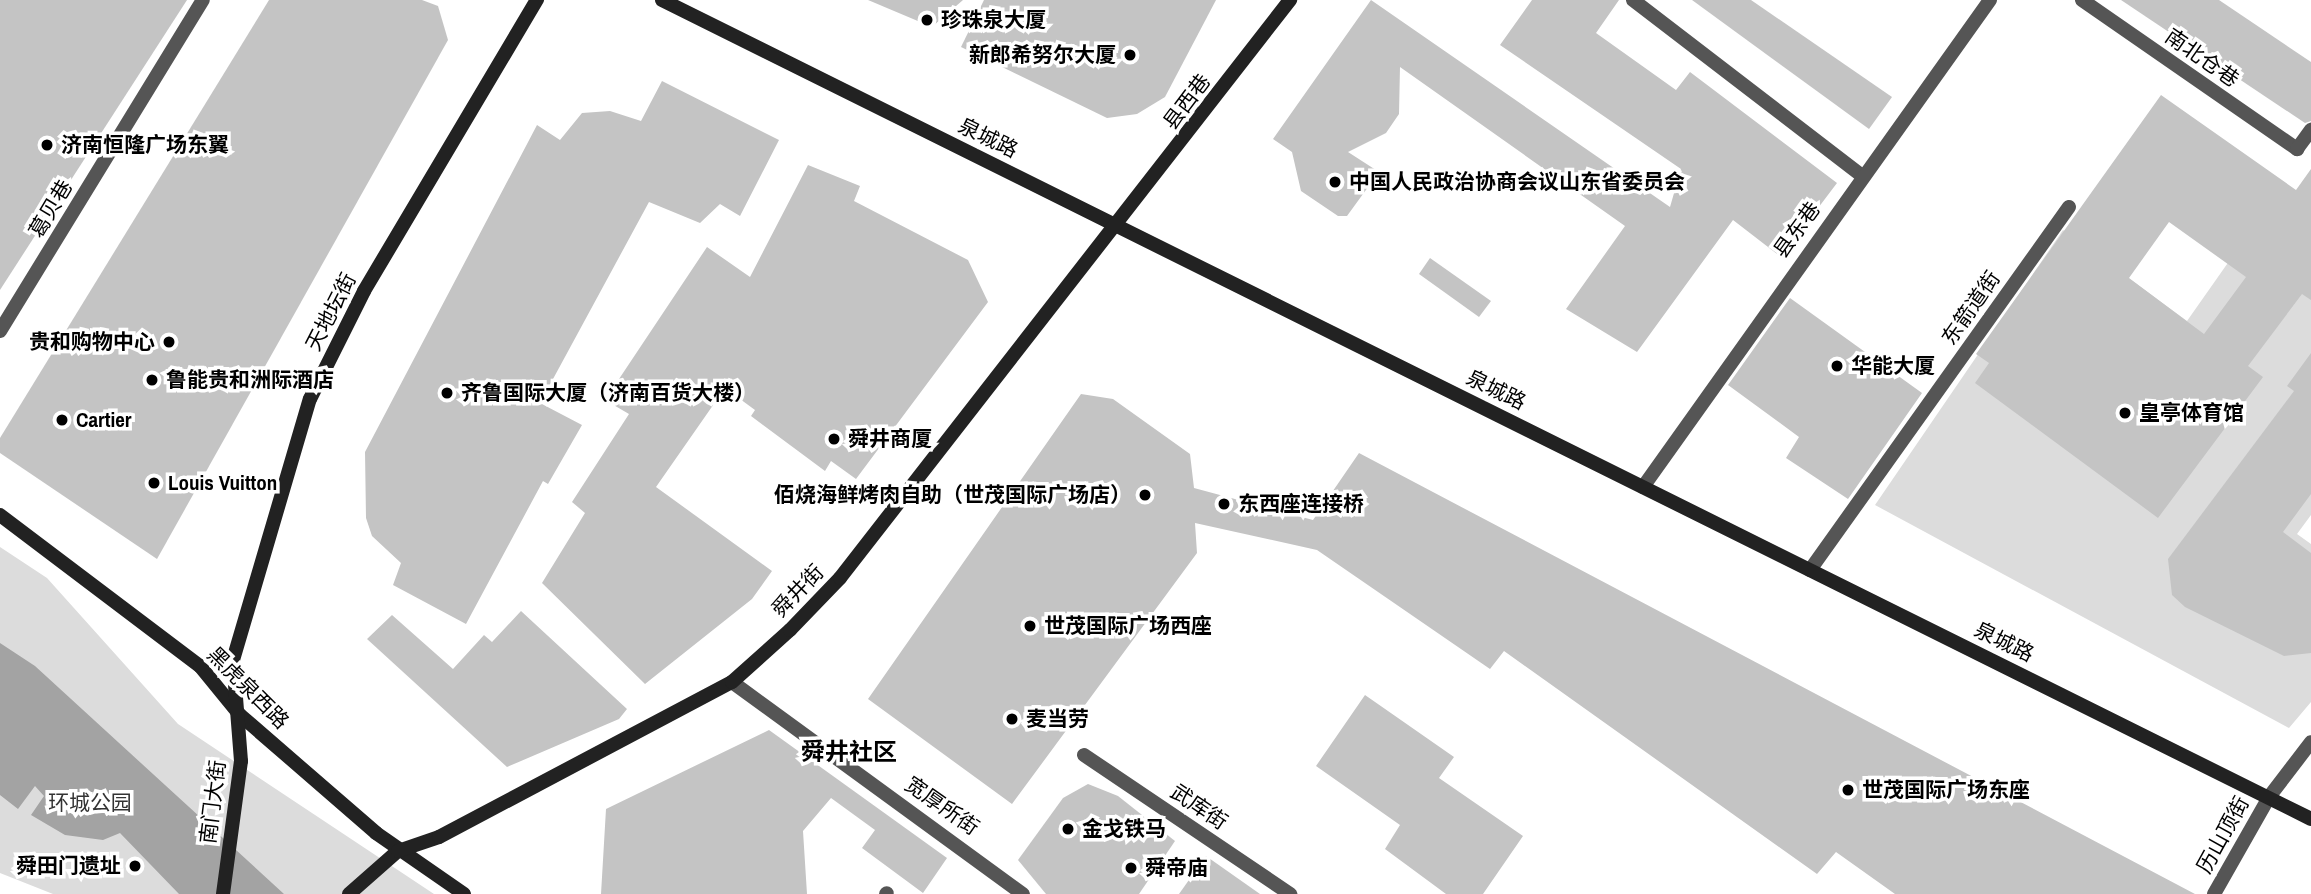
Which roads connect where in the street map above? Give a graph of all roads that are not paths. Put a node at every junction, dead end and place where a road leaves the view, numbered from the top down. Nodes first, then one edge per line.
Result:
1 (203, 0) edge
2 (537, 0) edge
3 (662, 0) edge
4 (1290, 0) edge
5 (1633, 0) edge
6 (1990, 0) edge
7 (2082, 0) edge
8 (2311, 130) edge
9 (1862, 176) junction
10 (2069, 207) dead end
11 (1114, 224) junction
12 (0, 331) edge
13 (1643, 486) junction
14 (0, 515) edge
15 (1810, 570) junction
16 (732, 682) junction
17 (240, 715) junction
18 (2311, 742) edge
19 (1084, 755) dead end
20 (2269, 797) junction
21 (2311, 819) edge
22 (398, 852) junction
23 (350, 893) edge
24 (223, 894) edge
25 (464, 894) edge
26 (1023, 894) edge
27 (1290, 894) edge
28 (2214, 894) edge

1 - 12 street, 葛贝巷
2 - 17 main road, 天地坛街
3 - 11 main road, 泉城路
4 - 11 main road, 县西巷
5 - 9 street
6 - 9 street, 县东巷
7 - 8 street, 南北仓巷
9 - 13 street, 县东巷
10 - 15 street, 东箭道街
11 - 13 main road, 泉城路
11 - 16 main road, 舜井街
13 - 15 main road, 泉城路
14 - 17 main road, 黑虎泉西路
15 - 20 main road, 泉城路
16 - 22 main road, 舜井街
16 - 26 street, 宽厚所街
17 - 22 main road, 黑虎泉西路
17 - 24 main road, 南门大街
18 - 20 street, 历山顶街
19 - 27 street, 武库街
20 - 21 main road, 泉城路
20 - 28 street, 历山顶街
22 - 23 main road
22 - 25 main road, 黑虎泉西路

